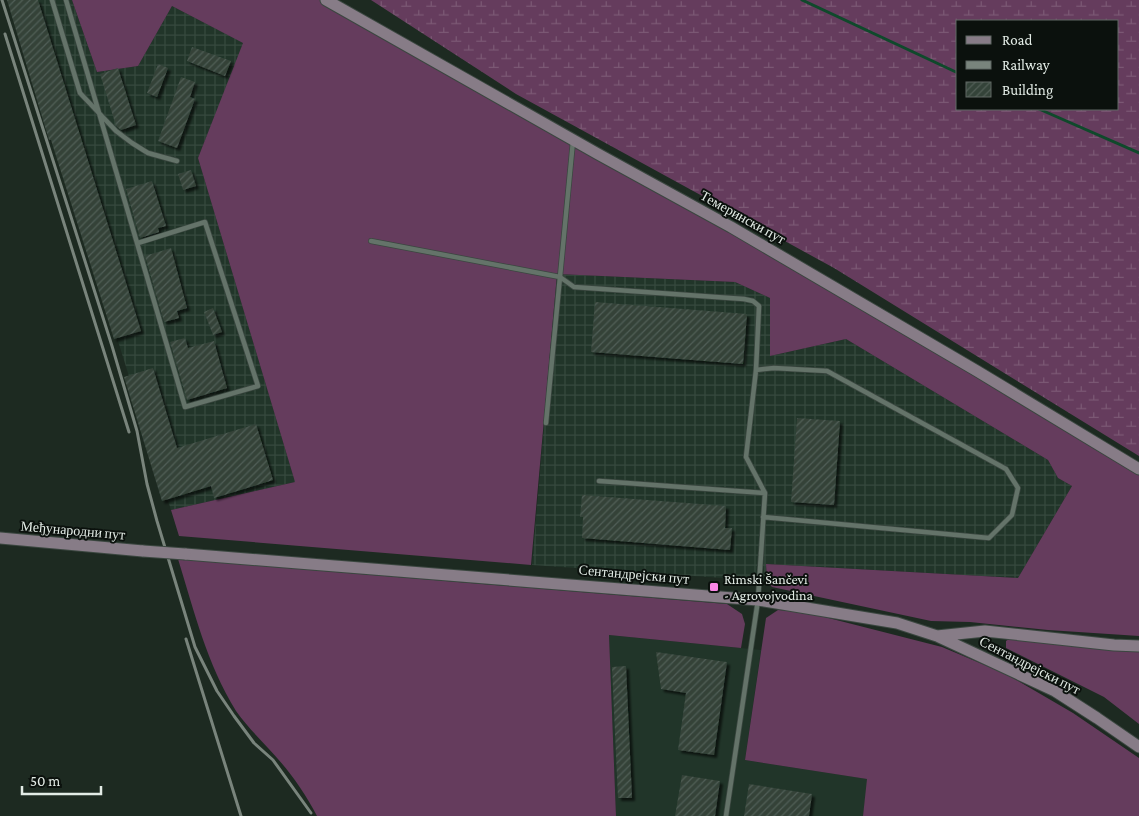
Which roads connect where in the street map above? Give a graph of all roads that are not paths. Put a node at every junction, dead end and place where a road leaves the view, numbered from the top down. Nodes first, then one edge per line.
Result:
1 (52, 0) edge
2 (66, 0) edge
3 (326, 0) edge
4 (99, 113) junction
5 (573, 140) junction
6 (177, 161) dead end
7 (371, 241) dead end
8 (138, 244) junction
9 (560, 277) junction
10 (756, 370) junction
11 (546, 423) dead end
12 (1139, 469) edge
13 (599, 481) dead end
14 (765, 493) junction
15 (763, 517) junction
16 (0, 538) edge
17 (185, 554) joint
18 (758, 600) junction
19 (937, 636) junction
20 (1139, 646) edge
21 (1139, 747) edge
22 (726, 816) edge

1 - 4 lane
2 - 4 lane
3 - 5 main road, Темерински пут
4 - 6 lane
4 - 8 lane
5 - 9 lane
5 - 12 main road, Темерински пут
7 - 9 lane
8 - 8 lane
9 - 10 lane
9 - 11 lane
10 - 14 lane
10 - 15 lane
13 - 14 lane
14 - 15 lane
15 - 18 lane
16 - 17 main road, Међународни пут, bridge
17 - 18 main road, Сентандрејски пут
18 - 19 main road, Сентандрејски пут
18 - 22 lane
19 - 20 main road
19 - 21 main road, Сентандрејски пут

